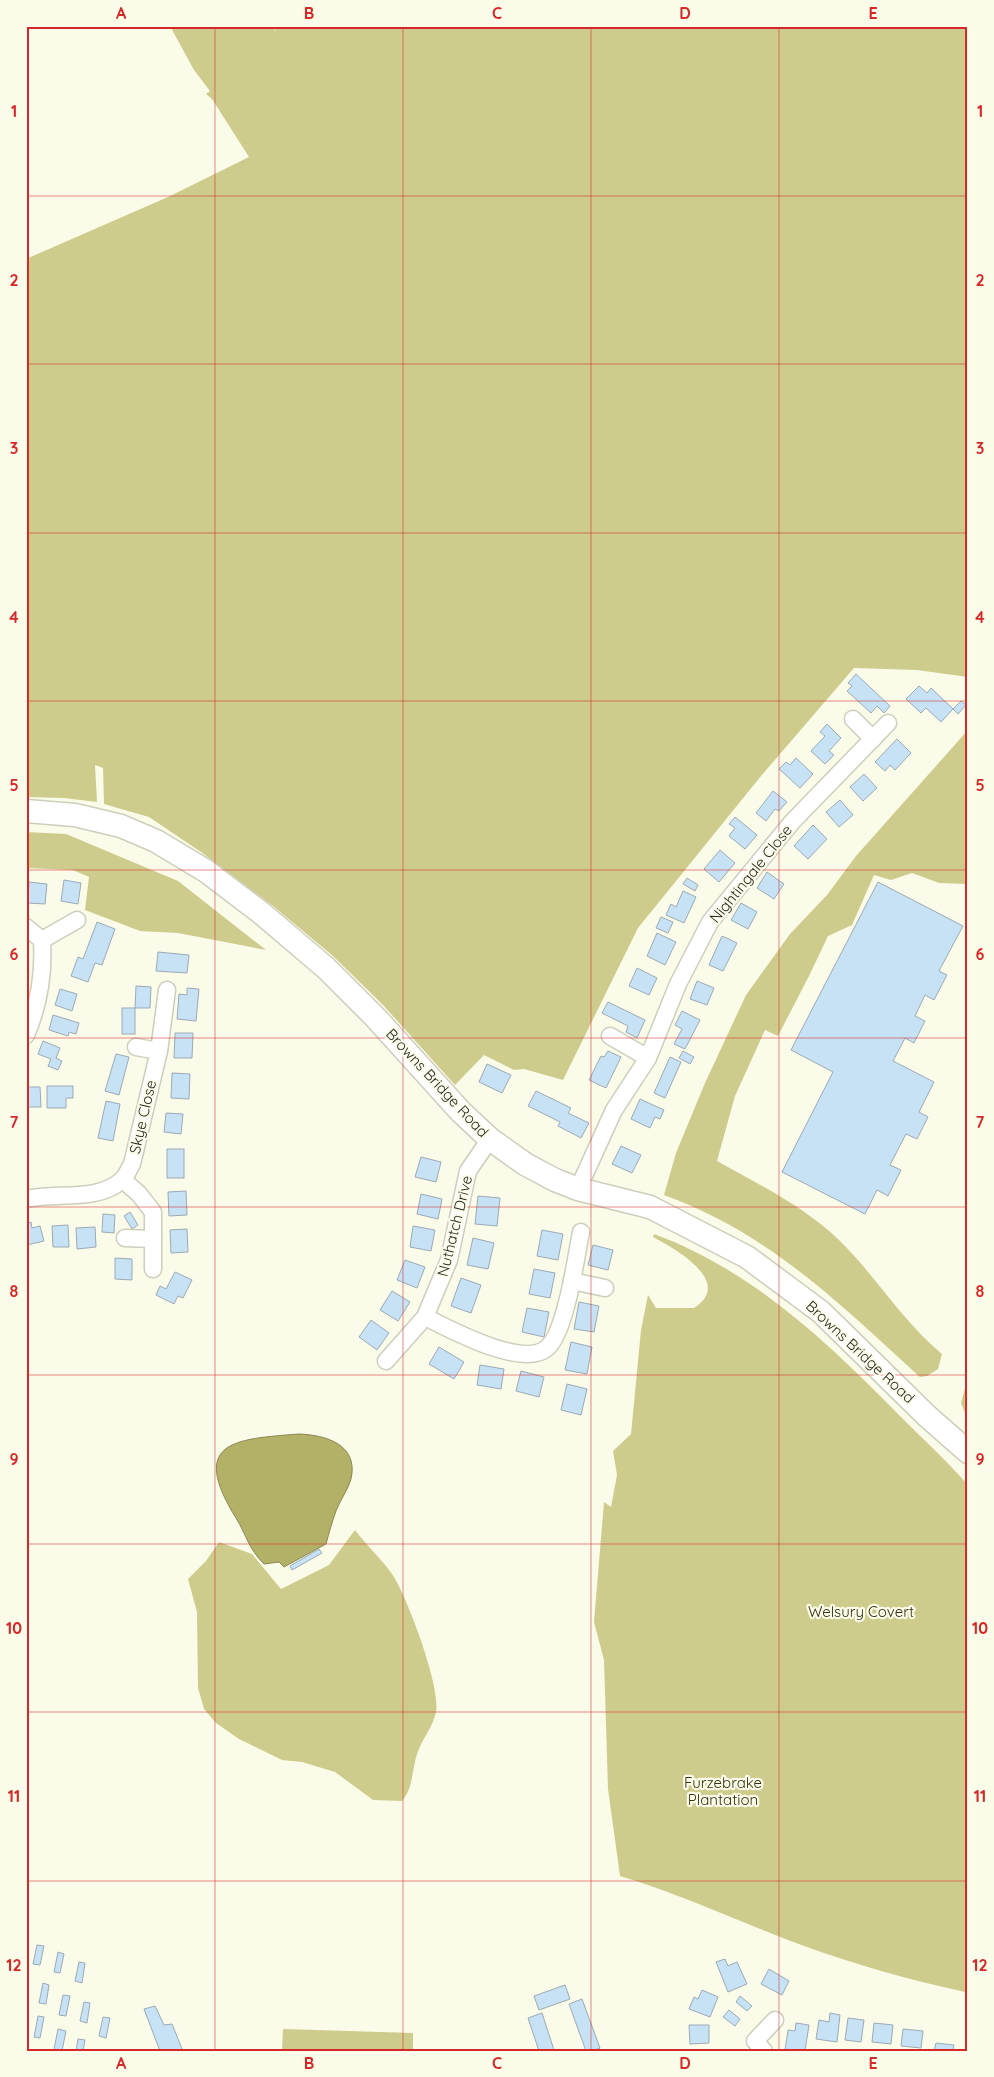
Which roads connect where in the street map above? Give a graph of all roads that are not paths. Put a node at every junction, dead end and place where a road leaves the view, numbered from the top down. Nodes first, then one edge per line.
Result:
1 (853, 719) dead end
2 (888, 723) dead end
3 (873, 739) junction
4 (26, 811) edge
5 (77, 920) dead end
6 (26, 927) edge
7 (42, 940) junction
8 (167, 990) dead end
9 (26, 1035) edge
10 (610, 1036) dead end
11 (136, 1047) dead end
12 (159, 1051) junction
13 (648, 1058) junction
14 (490, 1139) junction
15 (123, 1180) junction
16 (578, 1189) junction
17 (26, 1199) edge
18 (581, 1232) dead end
19 (125, 1238) dead end
20 (153, 1239) junction
21 (153, 1269) dead end
22 (572, 1281) junction
23 (605, 1288) dead end
24 (425, 1318) junction
25 (386, 1361) dead end
26 (968, 1452) edge
27 (775, 2020) dead end
28 (754, 2047) edge

1 - 3 street
2 - 3 street, Nightingale Close
3 - 13 street, Nightingale Close
4 - 14 street, Browns Bridge Road
5 - 7 street
6 - 7 street
7 - 9 street
8 - 12 street, Skye Close
10 - 13 street
11 - 12 street
12 - 15 street, Skye Close
13 - 16 street, Nightingale Close
14 - 16 street, Browns Bridge Road
14 - 24 street, Nuthatch Drive
15 - 17 street
15 - 20 street
16 - 26 street, Browns Bridge Road
18 - 22 street
19 - 20 street
20 - 21 street
22 - 23 street
22 - 24 street
24 - 25 street, Nuthatch Drive
27 - 28 street

